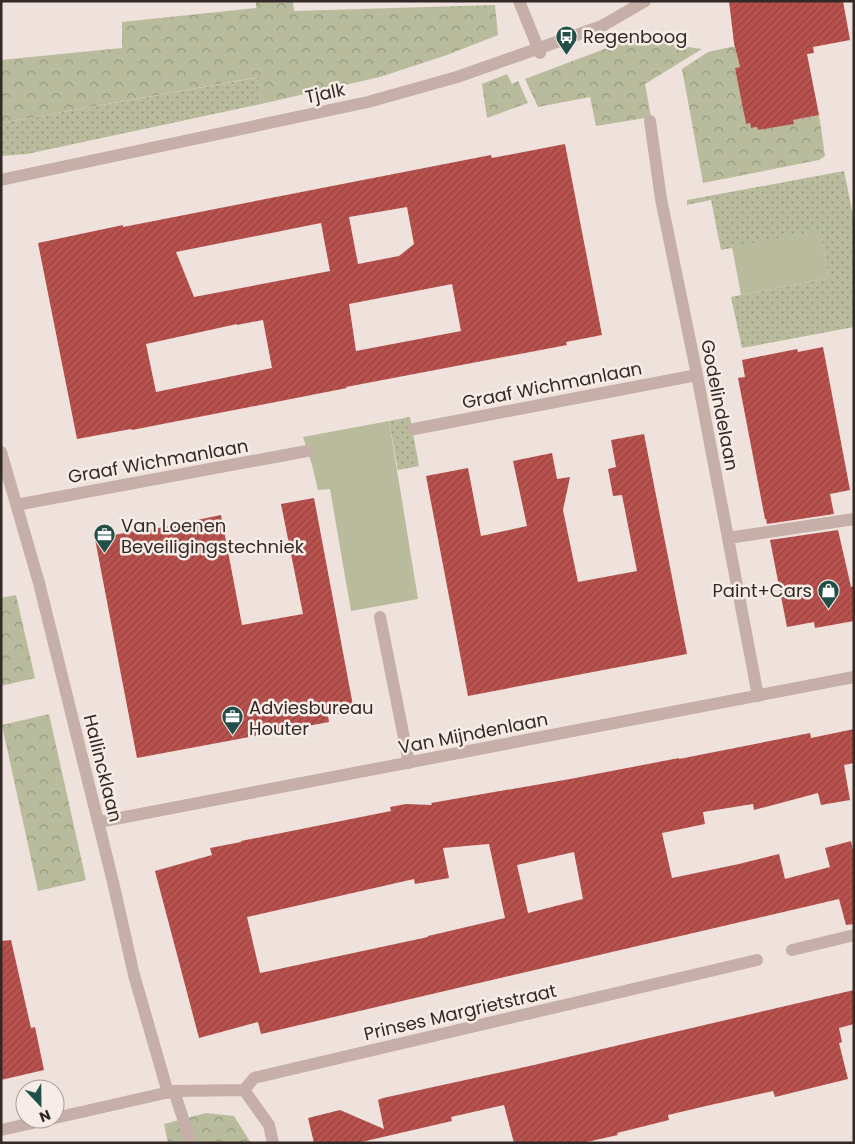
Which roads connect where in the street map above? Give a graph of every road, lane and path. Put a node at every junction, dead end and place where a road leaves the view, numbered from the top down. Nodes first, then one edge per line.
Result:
1 (519, 1) edge
2 (645, 1) edge
3 (539, 51) junction
4 (650, 121) dead end
5 (1, 180) edge
6 (697, 375) junction
7 (414, 429) dead end
8 (307, 451) dead end
9 (1, 452) edge
10 (16, 505) junction
11 (854, 519) edge
12 (728, 538) junction
13 (380, 617) dead end
14 (854, 677) edge
15 (758, 696) junction
16 (409, 763) junction
17 (99, 822) junction
18 (854, 935) edge
19 (792, 950) dead end
20 (757, 960) dead end
21 (244, 1090) junction
22 (171, 1092) junction
23 (65, 1116) edge
24 (15, 1127) edge
25 (1, 1130) edge
26 (190, 1143) edge
27 (273, 1143) edge

1 - 3 street
2 - 3 street, Tjalk
3 - 5 street, Tjalk
4 - 6 street, Godelindelaan
6 - 7 street, Graaf Wichmanlaan
6 - 12 street, Godelindelaan
8 - 10 street, Graaf Wichmanlaan
9 - 10 street, Hallincklaan
10 - 17 street, Hallincklaan
11 - 12 street
12 - 15 street, Godelindelaan
13 - 16 street
14 - 15 street, Van Mijndenlaan
15 - 16 street, Van Mijndenlaan
16 - 17 street, Van Mijndenlaan
17 - 22 street, Hallincklaan
18 - 19 street
20 - 21 street, Prinses Margrietstraat
21 - 22 street
21 - 27 street
22 - 23 street
22 - 26 street
24 - 25 street

